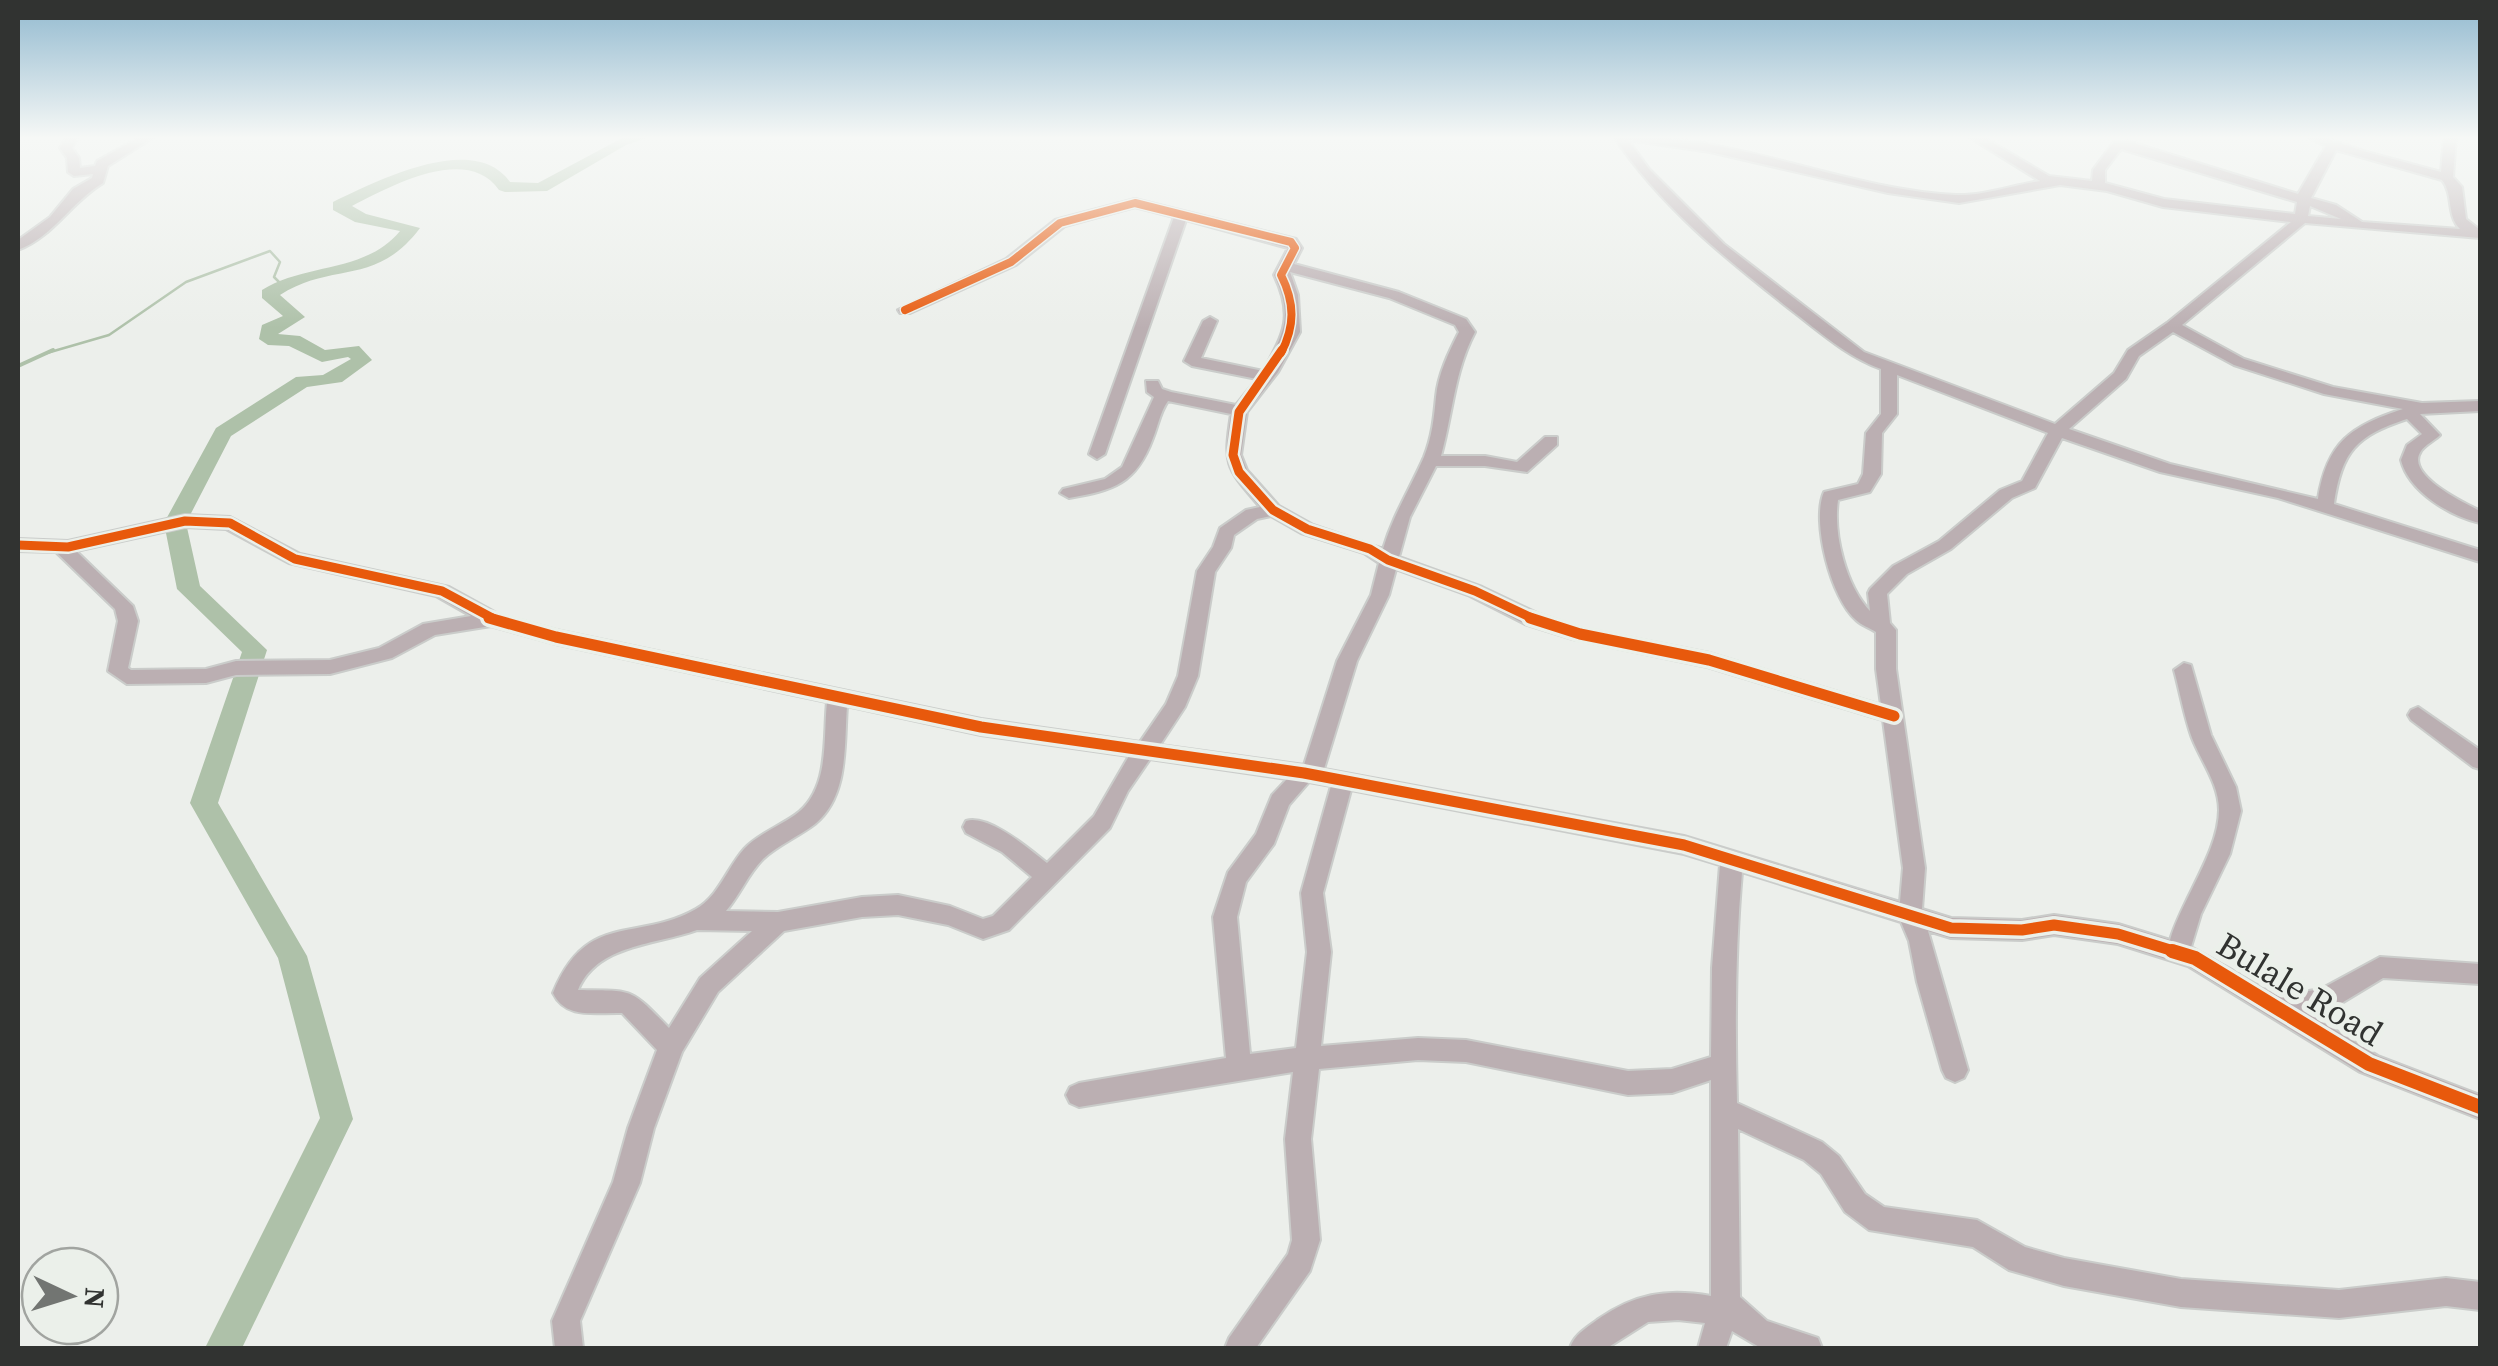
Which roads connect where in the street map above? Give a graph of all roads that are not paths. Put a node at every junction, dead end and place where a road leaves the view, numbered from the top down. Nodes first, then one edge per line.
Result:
1 (71, 201) edge
2 (1673, 201) edge
3 (2154, 201) edge
4 (2304, 201) joint
5 (2457, 201) edge
6 (1182, 213) junction
7 (2300, 220) junction
8 (2362, 226) junction
9 (2477, 234) edge
10 (18, 246) edge
11 (1286, 268) junction
12 (905, 310) dead end
13 (1210, 321) dead end
14 (2172, 326) junction
15 (1889, 367) junction
16 (1266, 376) junction
17 (2480, 406) edge
18 (2415, 410) junction
19 (1239, 412) junction
20 (2057, 431) junction
21 (1551, 441) dead end
22 (1097, 454) dead end
23 (1430, 461) junction
24 (1069, 493) dead end
25 (2326, 508) junction
26 (1273, 510) junction
27 (2480, 518) edge
28 (18, 545) edge
29 (61, 547) junction
30 (2480, 556) edge
31 (1388, 560) junction
32 (492, 619) junction
33 (1881, 624) junction
34 (2184, 670) dead end
35 (838, 696) junction
36 (2418, 715) dead end
37 (1894, 716) junction
38 (1146, 748) junction
39 (2480, 762) edge
40 (1308, 774) junction
41 (1343, 782) junction
42 (974, 828) dead end
43 (1732, 860) junction
44 (1049, 878) junction
45 (1910, 915) junction
46 (696, 920) junction
47 (778, 922) junction
48 (2178, 952) junction
49 (2480, 974) edge
50 (2277, 1007) junction
51 (672, 1047) junction
52 (1306, 1058) junction
53 (1722, 1065) junction
54 (1239, 1067) junction
55 (1955, 1070) dead end
56 (1079, 1095) dead end
57 (2480, 1107) edge
58 (1726, 1110) junction
59 (2480, 1296) edge
60 (1725, 1306) junction
61 (569, 1348) edge
62 (1238, 1348) edge
63 (1584, 1348) edge
64 (1712, 1348) edge
65 (1806, 1348) edge

1 - 10 street
2 - 15 street
3 - 7 street
4 - 7 street
4 - 8 street
5 - 9 street
6 - 11 street
6 - 12 street
6 - 22 street
7 - 8 street
7 - 14 street
8 - 9 street
11 - 16 street
11 - 23 street
13 - 16 street
14 - 18 street
14 - 20 street
15 - 20 street
15 - 33 street
16 - 19 street
17 - 18 street
18 - 25 street
18 - 27 street
19 - 24 street
19 - 26 street
20 - 25 street
20 - 33 street
21 - 23 street
23 - 31 street
25 - 30 street
26 - 31 street
26 - 38 street
28 - 29 street
29 - 32 street
29 - 32 street
31 - 37 street
31 - 40 street
32 - 35 street, Bulale Road
33 - 37 street
34 - 48 street
35 - 38 street, Bulale Road
35 - 46 street
36 - 39 street
37 - 45 street
38 - 40 street, Bulale Road
38 - 44 street
40 - 41 street, Bulale Road
40 - 54 street
41 - 43 street, Bulale Road
41 - 52 street
42 - 44 street
43 - 45 street, Bulale Road
43 - 53 street
44 - 47 street
45 - 48 street, Bulale Road
45 - 55 street
46 - 47 street
46 - 51 street
47 - 51 street
48 - 50 street, Bulale Road
49 - 50 street
50 - 57 street, Bulale Road
51 - 61 street
52 - 53 street
52 - 54 street
52 - 62 street
53 - 58 street
54 - 56 street
58 - 59 street
58 - 60 street
60 - 63 street
60 - 64 street
60 - 65 street

